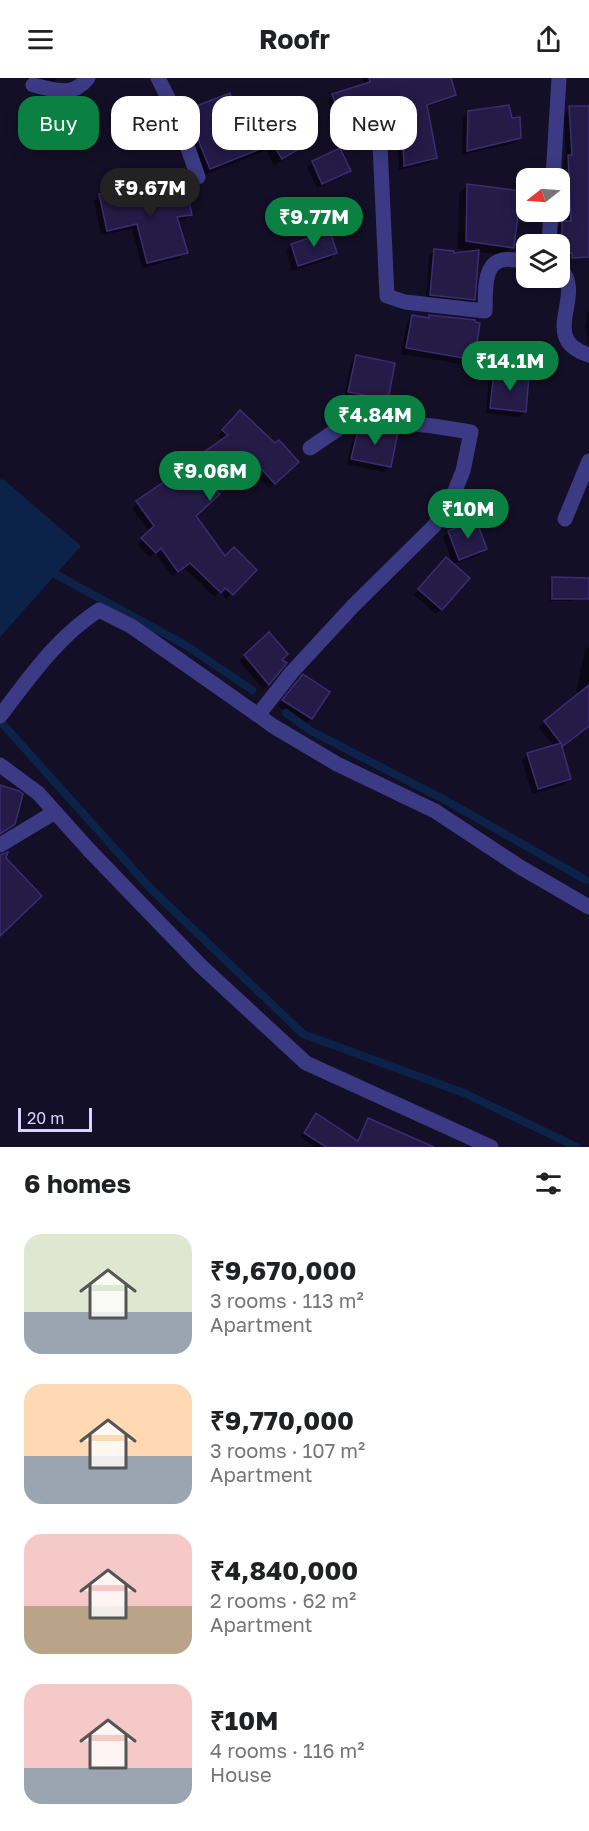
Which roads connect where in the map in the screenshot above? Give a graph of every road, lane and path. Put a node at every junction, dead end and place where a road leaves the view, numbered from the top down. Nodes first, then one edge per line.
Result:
1 (88, 78) edge
2 (158, 78) edge
3 (559, 78) edge
4 (33, 85) dead end
5 (380, 150) edge
6 (554, 168) edge
7 (198, 177) dead end
8 (516, 261) edge
9 (569, 288) edge
10 (589, 355) edge
11 (310, 448) dead end
12 (589, 461) edge
13 (565, 519) dead end
14 (258, 715) junction
15 (0, 716) edge
16 (0, 765) edge
17 (55, 812) junction
18 (0, 845) edge
19 (589, 907) edge
20 (490, 1147) edge

1 - 4 street
2 - 7 street
3 - 6 street
5 - 8 street
9 - 10 street
11 - 14 street
12 - 13 street
14 - 15 street
14 - 19 street
16 - 17 street
17 - 18 street
17 - 20 street

